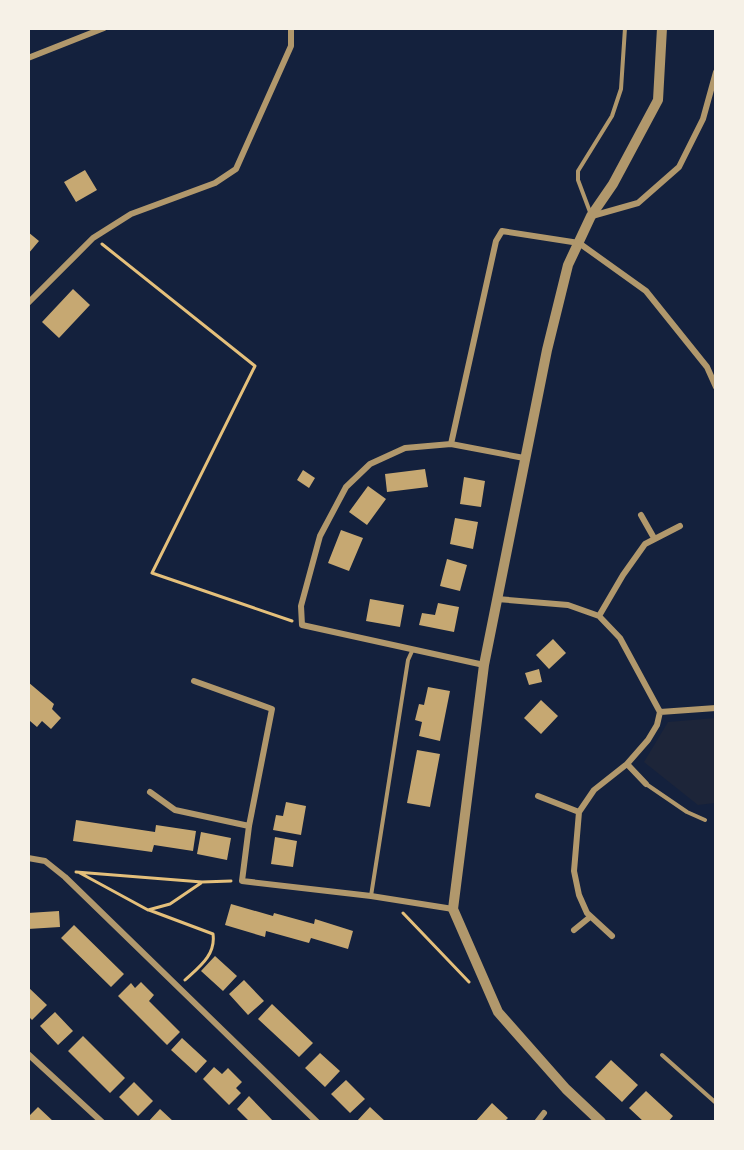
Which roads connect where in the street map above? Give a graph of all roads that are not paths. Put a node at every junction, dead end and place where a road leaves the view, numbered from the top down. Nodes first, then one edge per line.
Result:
1 (104, 28) edge
2 (291, 28) edge
3 (625, 28) edge
4 (662, 28) edge
5 (28, 58) edge
6 (716, 72) edge
7 (591, 216) junction
8 (579, 243) junction
9 (28, 303) edge
10 (716, 387) edge
11 (451, 444) junction
12 (524, 458) junction
13 (641, 515) dead end
14 (681, 526) dead end
15 (654, 538) junction
16 (497, 599) junction
17 (599, 616) junction
18 (412, 649) junction
19 (484, 664) junction
20 (194, 681) dead end
21 (716, 708) edge
22 (660, 712) junction
23 (627, 764) junction
24 (646, 784) joint
25 (150, 792) dead end
26 (538, 796) dead end
27 (579, 812) junction
28 (705, 819) dead end
29 (249, 826) junction
30 (29, 857) edge
31 (371, 896) junction
32 (453, 909) junction
33 (591, 917) junction
34 (574, 930) dead end
35 (612, 936) dead end
36 (28, 1054) edge
37 (662, 1055) dead end
38 (716, 1103) edge
39 (544, 1113) dead end
40 (102, 1122) edge
41 (317, 1122) edge
42 (537, 1122) edge
43 (601, 1122) edge

1 - 5 street
2 - 9 street
3 - 7 lane
4 - 7 street
6 - 7 street
7 - 8 street
8 - 10 street
8 - 11 street
8 - 12 street
11 - 12 street
11 - 18 street
12 - 16 street
13 - 15 street
14 - 15 street
15 - 17 street
16 - 17 street
16 - 19 street
17 - 22 street
18 - 19 street
18 - 31 lane
19 - 32 street
20 - 29 street
21 - 22 street
22 - 23 street
23 - 24 street
23 - 27 street
24 - 28 lane
25 - 29 street
26 - 27 street
27 - 33 street
29 - 31 street
30 - 41 street
31 - 32 street
32 - 43 street
33 - 34 street
33 - 35 street
36 - 40 street
37 - 38 lane
39 - 42 street

